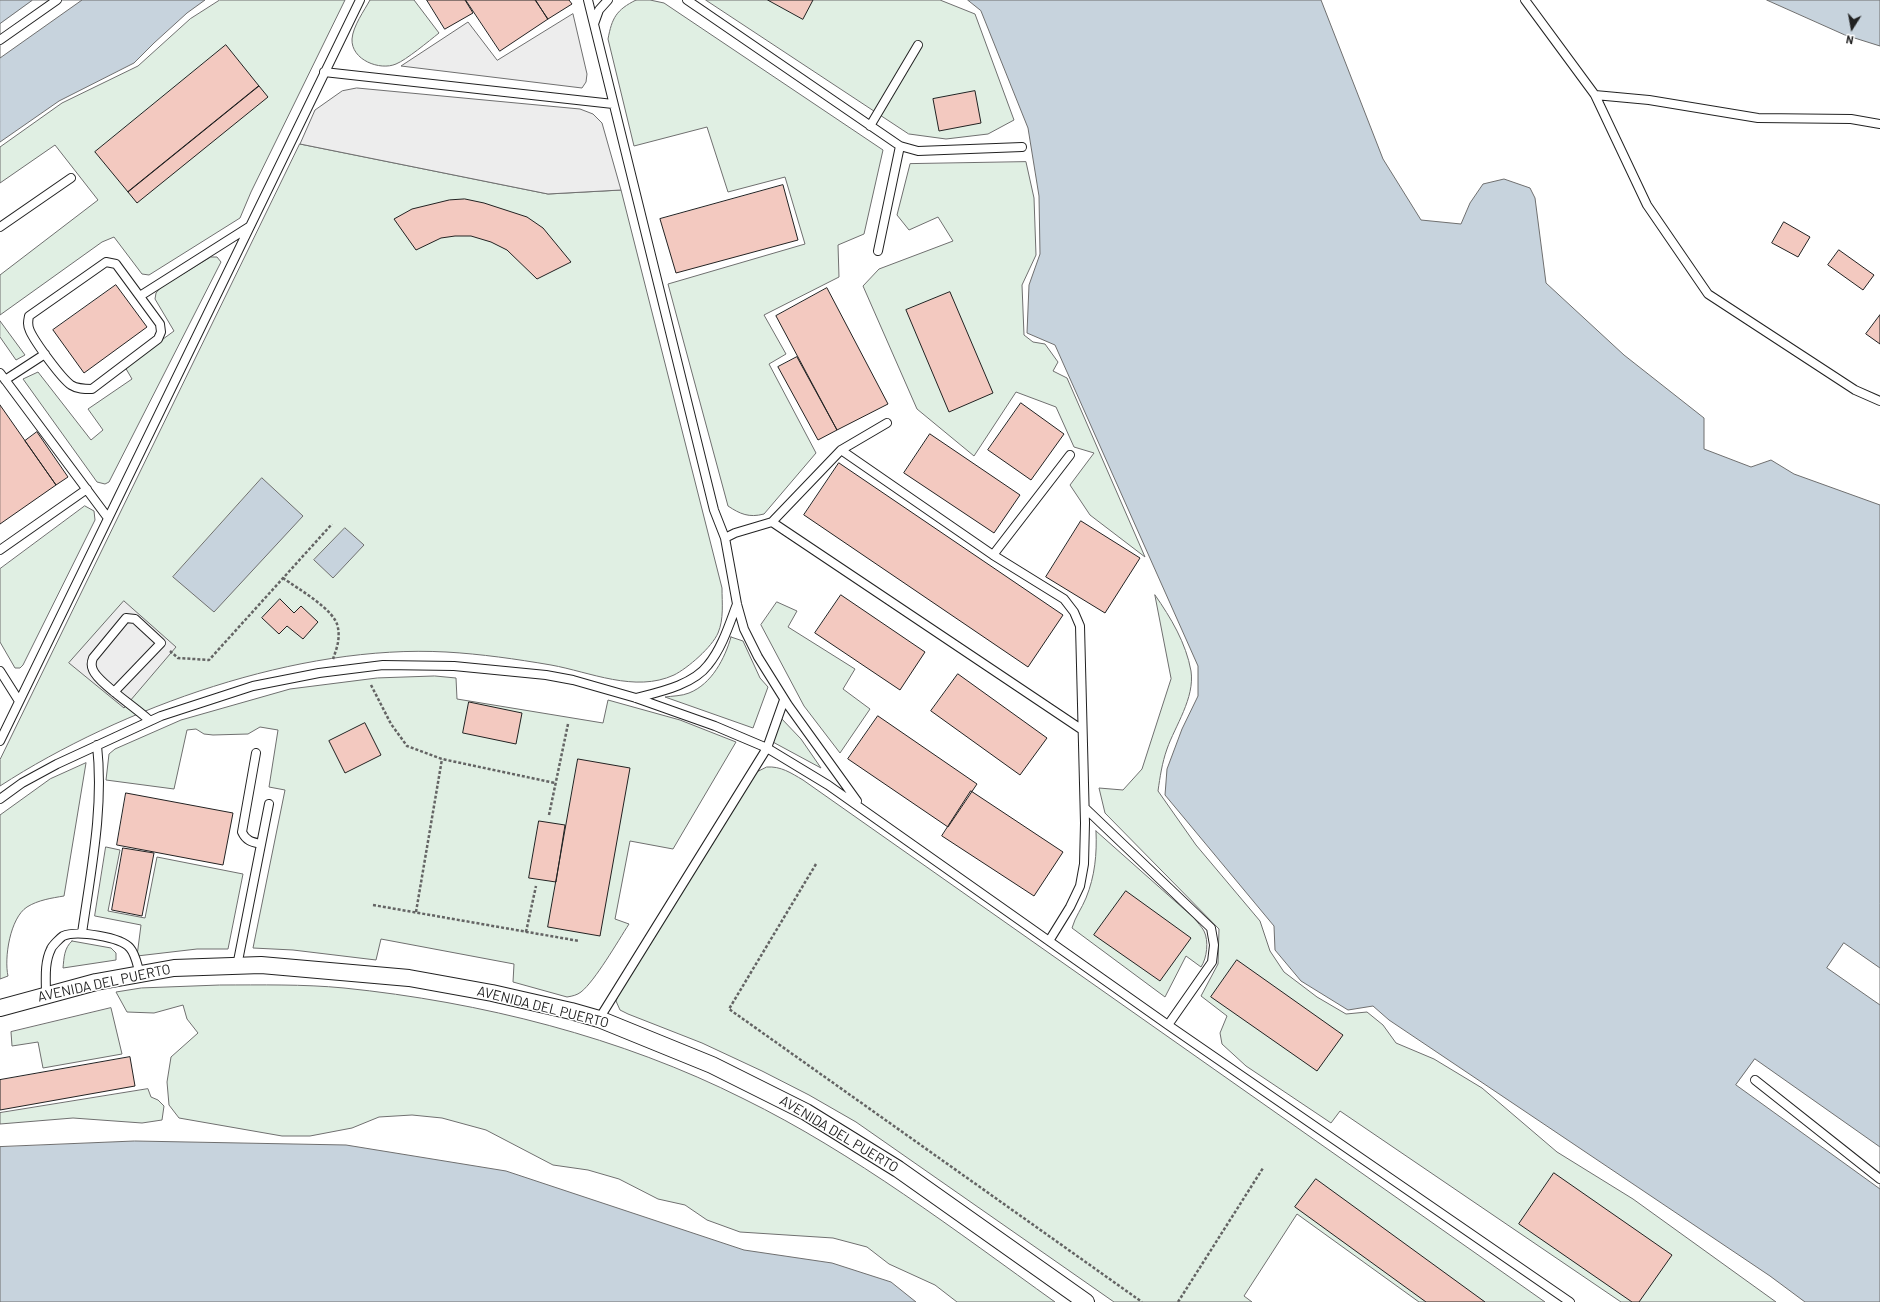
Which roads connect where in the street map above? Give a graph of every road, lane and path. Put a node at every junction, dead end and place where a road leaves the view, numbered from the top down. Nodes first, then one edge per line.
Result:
1 (57, 0) edge
2 (360, 0) edge
3 (588, 0) edge
4 (608, 0) edge
5 (687, 0) edge
6 (1525, 0) edge
7 (594, 25) junction
8 (0, 40) edge
9 (918, 45) dead end
10 (324, 72) junction
11 (1595, 95) junction
12 (613, 104) junction
13 (1880, 124) edge
14 (870, 126) junction
15 (900, 146) junction
16 (1022, 147) dead end
17 (71, 178) dead end
18 (250, 226) junction
19 (0, 227) edge
20 (878, 252) dead end
21 (140, 296) junction
22 (45, 354) junction
23 (0, 373) edge
24 (5, 380) junction
25 (1880, 401) edge
26 (887, 424) dead end
27 (841, 450) junction
28 (1070, 455) dead end
29 (87, 489) junction
30 (108, 518) junction
31 (772, 522) junction
32 (332, 524) dead end
33 (725, 538) junction
34 (0, 550) edge
35 (994, 555) junction
36 (284, 578) junction
37 (737, 604) junction
38 (161, 642) junction
39 (332, 660) dead end
40 (0, 671) edge
41 (371, 685) dead end
42 (114, 692) junction
43 (636, 698) junction
44 (784, 700) junction
45 (19, 701) junction
46 (150, 721) junction
47 (568, 724) dead end
48 (1081, 729) junction
49 (0, 741) edge
50 (97, 745) junction
51 (767, 748) junction
52 (256, 753) dead end
53 (442, 759) junction
54 (555, 784) junction
55 (0, 799) edge
56 (268, 804) dead end
57 (861, 807) junction
58 (1085, 808) junction
59 (549, 815) dead end
60 (261, 844) junction
61 (816, 864) dead end
62 (536, 886) dead end
63 (373, 905) dead end
64 (416, 912) junction
65 (526, 932) junction
66 (82, 933) junction
67 (579, 941) dead end
68 (1049, 942) junction
69 (237, 966) junction
70 (140, 974) junction
71 (46, 994) junction
72 (0, 1008) edge
73 (599, 1019) junction
74 (1168, 1025) junction
75 (1755, 1080) dead end
76 (1263, 1168) dead end
77 (1880, 1179) edge
78 (1086, 1302) edge
79 (1142, 1302) edge
80 (1178, 1302) edge
81 (1570, 1302) edge

1 - 8 lane
2 - 10 lane
3 - 7 lane
4 - 7 lane
5 - 14 lane
6 - 11 lane
7 - 12 lane
9 - 14 lane
10 - 12 lane
10 - 18 lane
11 - 13 lane
11 - 25 lane
12 - 33 lane
14 - 15 lane
15 - 16 lane
15 - 20 lane
17 - 19 lane
18 - 21 lane
18 - 30 lane
21 - 22 lane
21 - 22 lane
22 - 24 lane
23 - 24 lane
24 - 29 lane
26 - 27 lane
27 - 31 lane
27 - 35 lane
28 - 35 lane
29 - 30 lane
29 - 34 lane
30 - 45 lane
31 - 33 lane
31 - 48 lane
32 - 36 path
33 - 37 lane
35 - 48 lane
36 - 38 path
36 - 39 path
37 - 43 lane
37 - 44 lane
38 - 42 lane
38 - 42 lane
40 - 45 lane
41 - 53 path
42 - 46 lane
43 - 46 lane
43 - 51 lane
44 - 51 lane
44 - 57 lane
45 - 49 lane
46 - 50 lane
47 - 54 path
48 - 58 lane
50 - 55 lane
50 - 66 lane
51 - 57 lane
51 - 73 lane
52 - 60 lane
53 - 54 path
53 - 64 path
54 - 59 path
56 - 60 lane
57 - 68 lane
58 - 68 lane
58 - 74 lane
60 - 69 lane
61 - 79 path
62 - 65 path
63 - 64 path
64 - 65 path
65 - 67 path
66 - 70 lane
66 - 71 lane
68 - 74 lane
69 - 70 street, AVENIDA DEL PUERTO
69 - 73 street, AVENIDA DEL PUERTO
70 - 71 street, AVENIDA DEL PUERTO
71 - 72 street, AVENIDA DEL PUERTO
73 - 78 street, AVENIDA DEL PUERTO
74 - 81 lane
75 - 77 lane
76 - 80 path

